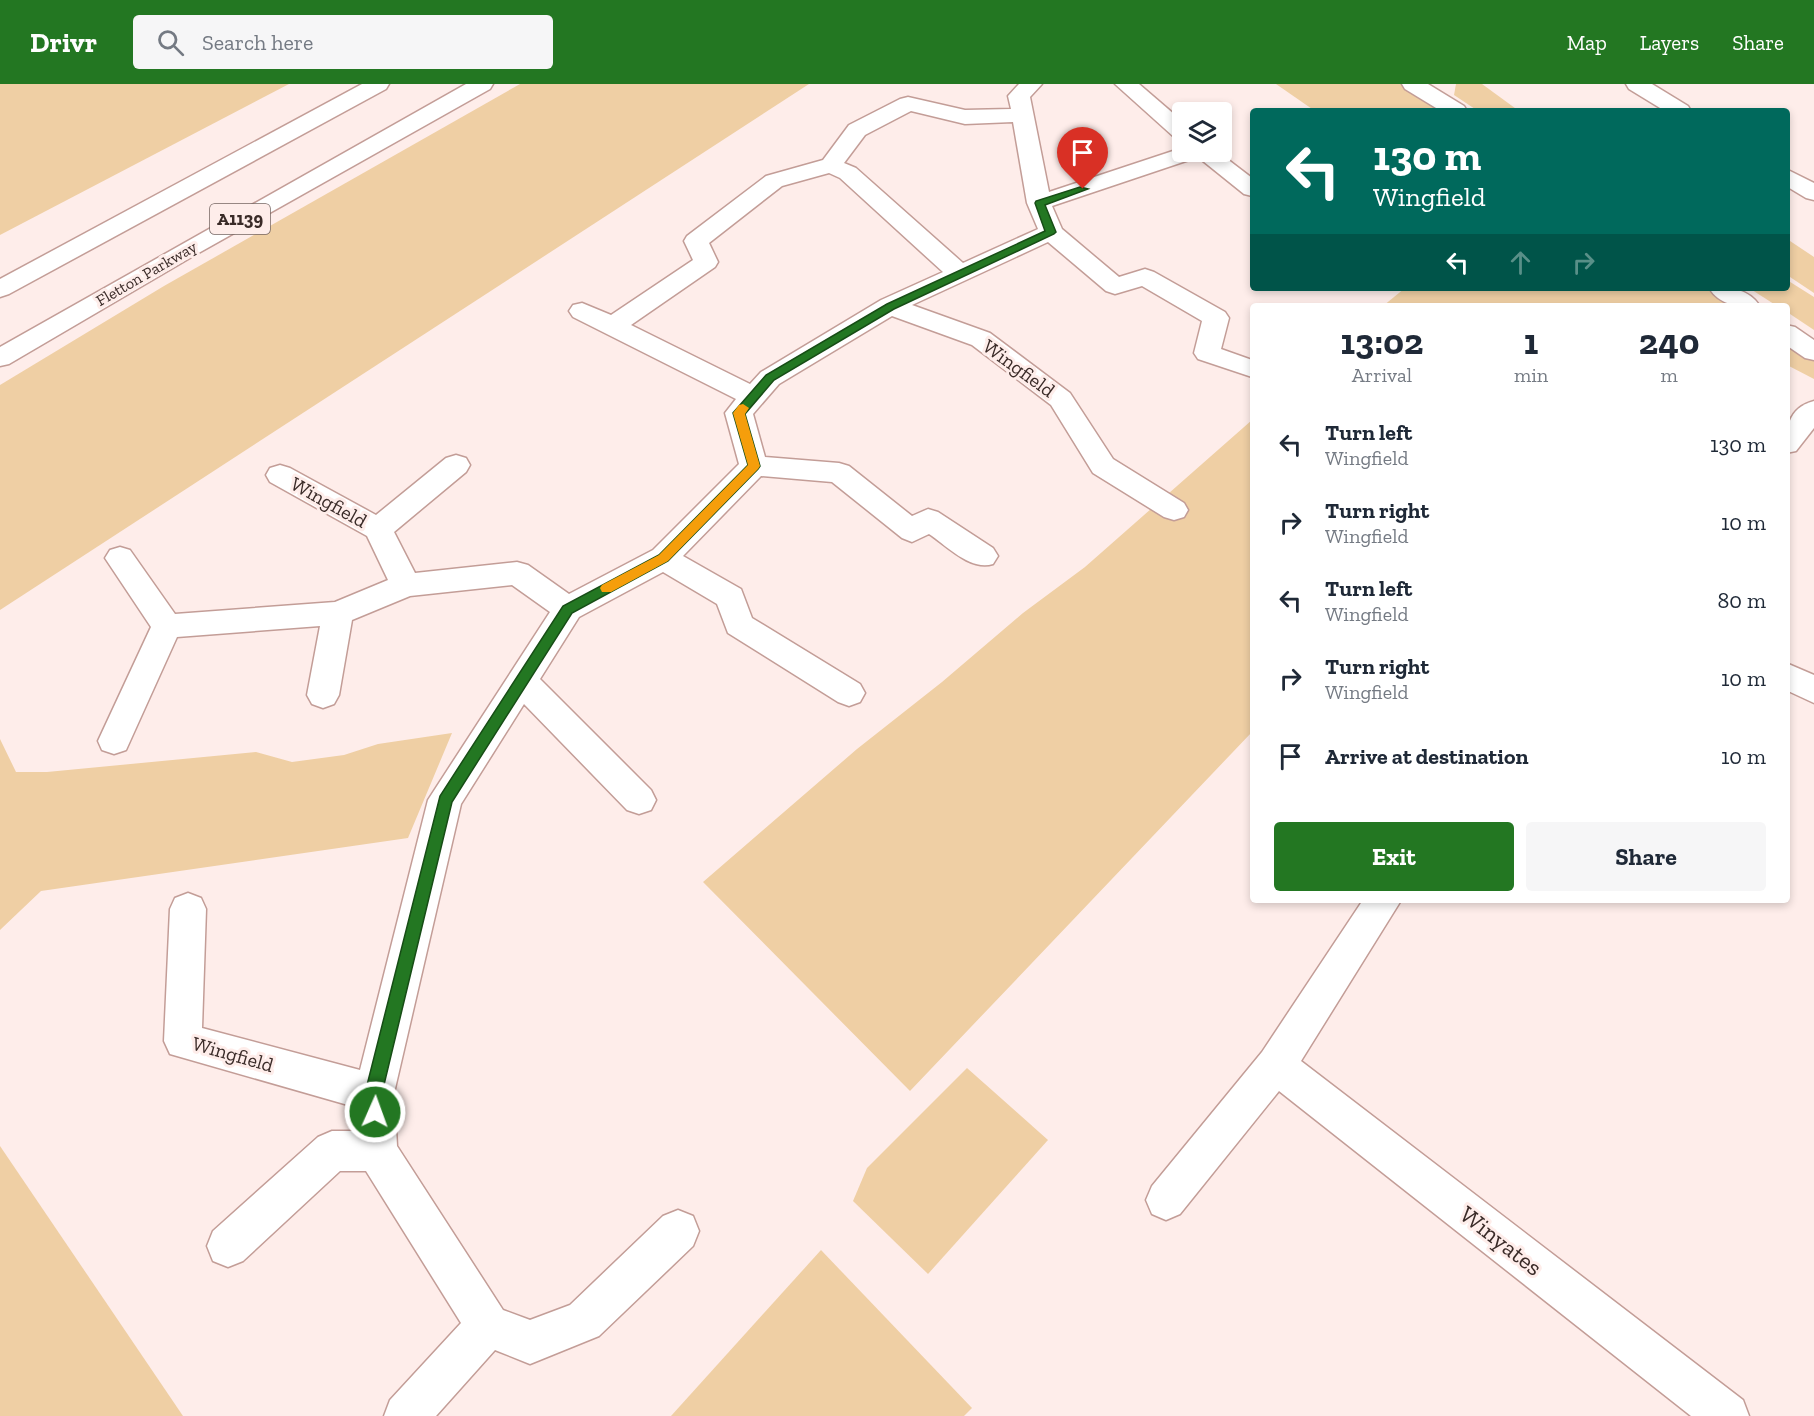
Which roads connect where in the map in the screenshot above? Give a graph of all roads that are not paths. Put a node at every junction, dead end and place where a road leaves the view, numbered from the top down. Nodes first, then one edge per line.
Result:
1 (378, 84) edge
2 (482, 84) edge
3 (1031, 84) edge
4 (1126, 84) edge
5 (1413, 84) edge
6 (1637, 84) edge
7 (1451, 108) edge
8 (1675, 108) edge
9 (1022, 115) junction
10 (1172, 123) edge
11 (1172, 161) edge
12 (1218, 162) edge
13 (831, 165) junction
14 (1790, 178) edge
15 (1250, 187) edge
16 (1814, 193) edge
17 (1045, 218) junction
18 (960, 274) junction
19 (0, 289) edge
20 (1725, 291) edge
21 (1743, 303) edge
22 (891, 306) junction
23 (582, 311) dead end
24 (612, 326) junction
25 (1790, 336) edge
26 (1814, 352) edge
27 (0, 358) edge
28 (1250, 368) edge
29 (753, 396) junction
30 (1814, 410) edge
31 (1790, 439) edge
32 (456, 465) dead end
33 (754, 466) junction
34 (280, 475) dead end
35 (1174, 510) dead end
36 (378, 529) junction
37 (983, 556) dead end
38 (120, 558) dead end
39 (663, 558) junction
40 (406, 585) junction
41 (568, 609) junction
42 (338, 613) junction
43 (167, 626) junction
44 (1790, 677) edge
45 (522, 681) junction
46 (1814, 690) edge
47 (849, 693) dead end
48 (323, 695) dead end
49 (114, 741) dead end
50 (639, 800) dead end
51 (1381, 903) edge
52 (188, 909) dead end
53 (1276, 1065) junction
54 (374, 1093) junction
55 (377, 1151) junction
56 (1166, 1200) dead end
57 (678, 1231) dead end
58 (228, 1246) dead end
59 (488, 1326) junction
60 (406, 1416) edge
61 (1727, 1416) edge

1 - 19 main road, A1139
2 - 27 main road, Fletton Parkway / A1139
3 - 9 main road
4 - 10 main road
5 - 7 main road
6 - 8 main road
9 - 13 main road
9 - 17 main road
11 - 17 main road
12 - 15 main road
13 - 18 main road
13 - 24 main road
14 - 16 main road
17 - 18 main road
17 - 28 main road
18 - 22 main road
20 - 21 main road
22 - 29 main road
22 - 35 main road, Wingfield
23 - 24 main road
24 - 29 main road
25 - 26 main road
29 - 33 main road
30 - 31 main road
32 - 36 main road, Wingfield
33 - 37 main road
33 - 39 main road
34 - 36 main road, Wingfield
36 - 40 main road, Wingfield
38 - 43 main road
39 - 41 main road
39 - 47 main road
40 - 41 main road
40 - 42 main road
41 - 45 main road
42 - 43 main road
42 - 48 main road
43 - 49 main road
44 - 46 main road
45 - 50 main road
45 - 54 main road
51 - 53 main road
52 - 54 main road, Wingfield
53 - 56 main road
53 - 61 main road, Winyates
54 - 55 main road
55 - 58 main road
55 - 59 main road
57 - 59 main road
59 - 60 main road

